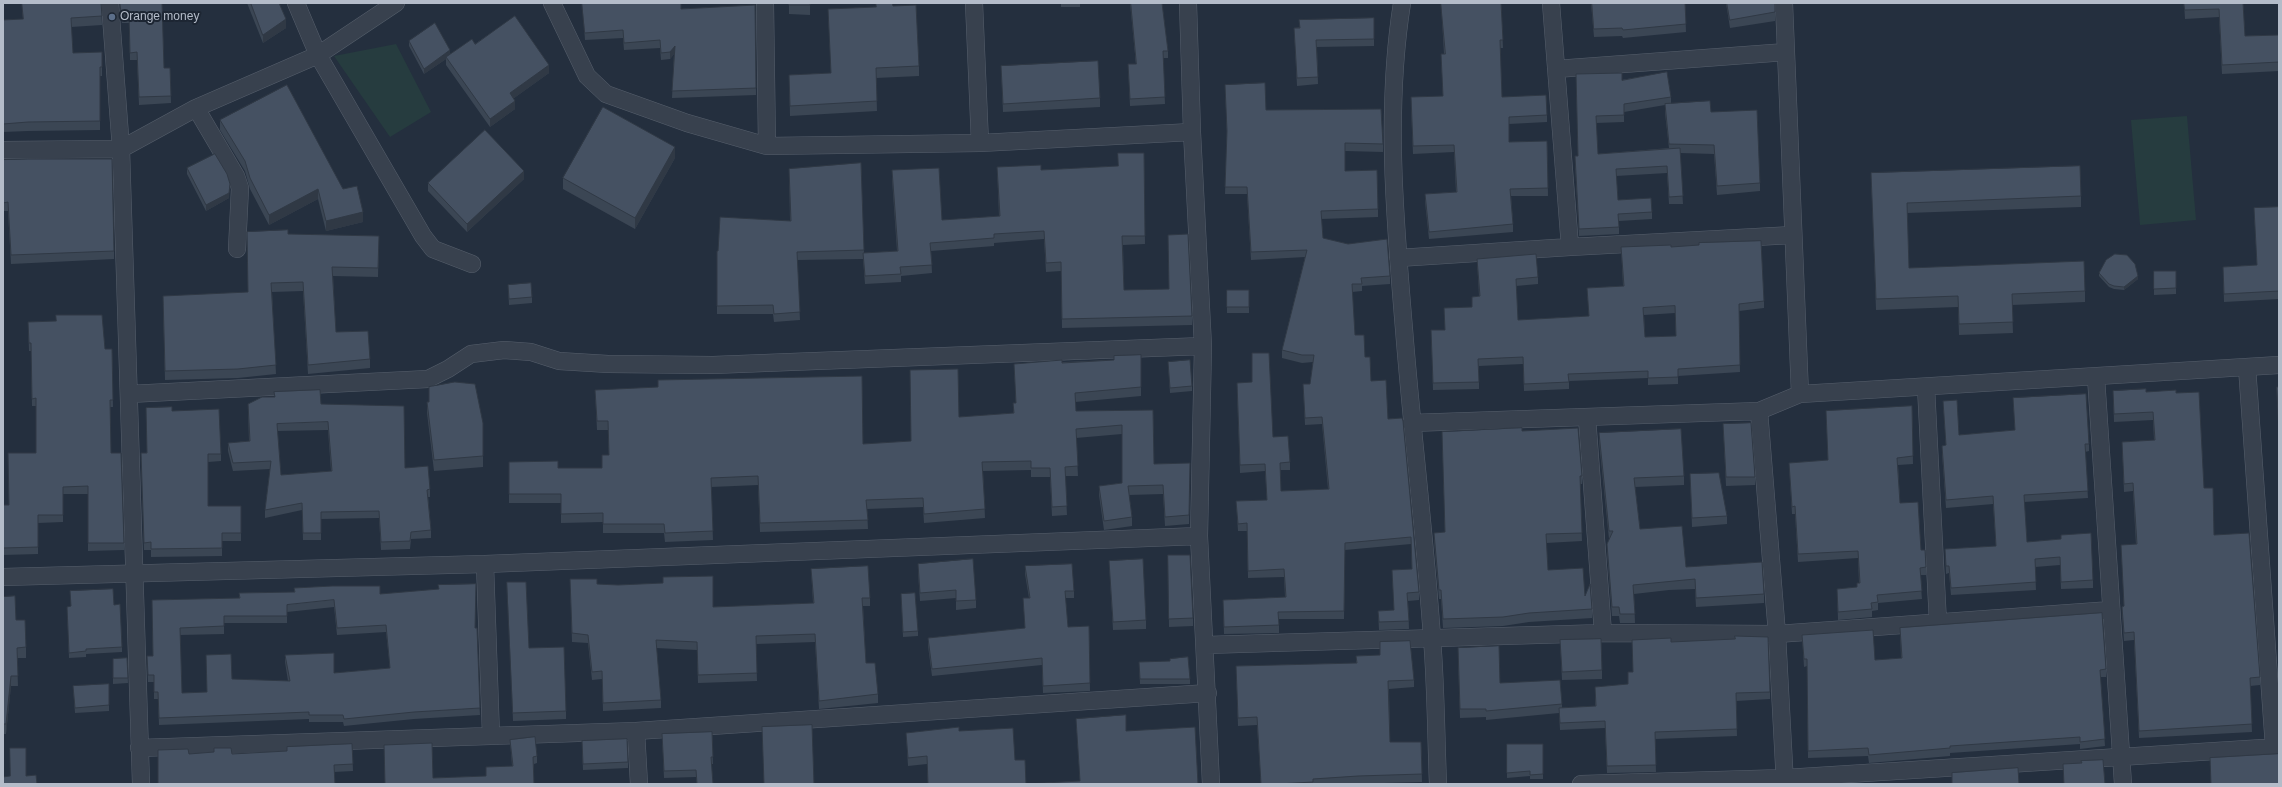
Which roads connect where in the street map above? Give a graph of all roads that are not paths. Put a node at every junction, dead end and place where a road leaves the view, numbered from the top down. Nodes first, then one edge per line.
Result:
1 (110, 3) edge
2 (296, 3) edge
3 (396, 3) edge
4 (552, 3) edge
5 (765, 3) edge
6 (974, 3) edge
7 (1188, 3) edge
8 (1402, 3) edge
9 (1551, 3) edge
10 (1784, 3) edge
11 (1786, 52) junction
12 (318, 55) junction
13 (1556, 69) junction
14 (196, 108) junction
15 (1192, 132) junction
16 (980, 143) junction
17 (767, 146) junction
18 (120, 149) junction
19 (3, 150) edge
20 (1793, 235) junction
21 (1570, 247) junction
22 (237, 249) dead end
23 (1398, 258) junction
24 (472, 264) dead end
25 (1203, 346) junction
26 (2279, 365) edge
27 (2247, 367) junction
28 (2096, 377) junction
29 (1926, 388) junction
30 (129, 394) junction
31 (1800, 394) junction
32 (1759, 411) junction
33 (1587, 417) junction
34 (1411, 423) junction
35 (1199, 536) junction
36 (485, 564) junction
37 (134, 572) junction
38 (3, 577) edge
39 (2111, 610) junction
40 (1938, 623) junction
41 (1603, 632) junction
42 (1777, 634) junction
43 (1432, 639) junction
44 (1206, 645) junction
45 (1208, 693) junction
46 (636, 731) junction
47 (491, 736) junction
48 (2276, 747) edge
49 (139, 748) junction
50 (2121, 758) junction
51 (1785, 781) edge
52 (141, 784) edge
53 (638, 784) edge
54 (1212, 784) edge
55 (1438, 784) edge
56 (1581, 784) edge
57 (2123, 784) edge

1 - 18 street
2 - 12 street
3 - 12 street
4 - 17 street
5 - 17 street
6 - 16 street
7 - 15 street
8 - 23 street
9 - 13 street
10 - 11 street
11 - 13 street
11 - 20 street
12 - 14 street
12 - 24 street
13 - 21 street
14 - 18 street
14 - 22 street
15 - 16 street
15 - 25 street
16 - 17 street
18 - 19 street
18 - 30 street
20 - 21 street
20 - 31 street
21 - 23 street
23 - 34 street
25 - 30 street
25 - 35 street
26 - 27 street
27 - 28 street
27 - 48 street
28 - 29 street
28 - 39 street
29 - 31 street
29 - 40 street
30 - 37 street
31 - 32 street
32 - 33 street
32 - 42 street
33 - 34 street
33 - 41 street
34 - 43 street
35 - 36 street
35 - 44 street
36 - 37 street
36 - 47 street
37 - 38 street
37 - 49 street
39 - 40 street
39 - 50 street
40 - 42 street
41 - 42 street
41 - 43 street
42 - 51 street
43 - 44 street
43 - 55 street
44 - 45 street
45 - 46 street
45 - 54 street
46 - 47 street
46 - 53 street
47 - 49 street
48 - 50 street
49 - 52 street
50 - 51 street
50 - 57 street
51 - 56 street

